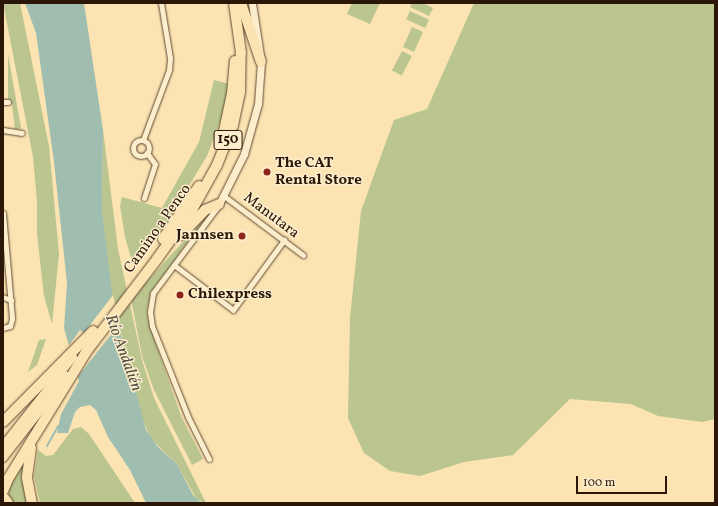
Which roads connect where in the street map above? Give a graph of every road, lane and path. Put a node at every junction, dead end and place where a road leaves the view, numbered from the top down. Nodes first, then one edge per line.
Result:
1 (161, 3) edge
2 (228, 3) edge
3 (234, 3) edge
4 (241, 3) edge
5 (252, 3) edge
6 (261, 62) junction
7 (3, 130) edge
8 (22, 132) dead end
9 (145, 142) junction
10 (147, 154) junction
11 (144, 198) dead end
12 (222, 200) junction
13 (3, 213) edge
14 (284, 240) junction
15 (5, 250) edge
16 (303, 255) dead end
17 (157, 259) junction
18 (174, 265) junction
19 (142, 274) junction
20 (3, 297) edge
21 (11, 300) junction
22 (6, 328) edge
23 (51, 390) junction
24 (18, 407) junction
25 (3, 416) edge
26 (3, 422) edge
27 (15, 437) junction
28 (33, 440) junction
29 (3, 446) edge
30 (3, 458) edge
31 (209, 459) dead end
32 (4, 497) edge
33 (32, 503) edge

1 - 9 street
2 - 19 highway, Camino a Penco / 150
3 - 17 highway, Camino a Penco / 150
4 - 6 highway
5 - 6 street
6 - 12 street
7 - 8 street
9 - 10 street
9 - 10 street
10 - 11 street
12 - 14 street, Manutara
12 - 17 highway
12 - 18 street
13 - 15 street
14 - 16 street, Manutara
14 - 18 street
15 - 21 street
17 - 19 highway, Camino a Penco / 150
18 - 31 street
19 - 23 highway, Camino a Penco / 150
19 - 23 highway, Camino a Penco / 150
20 - 21 street
21 - 22 street
23 - 24 highway
23 - 27 main road
23 - 28 highway
24 - 25 highway
24 - 26 highway
27 - 29 main road
27 - 30 main road
28 - 32 highway
28 - 33 highway

